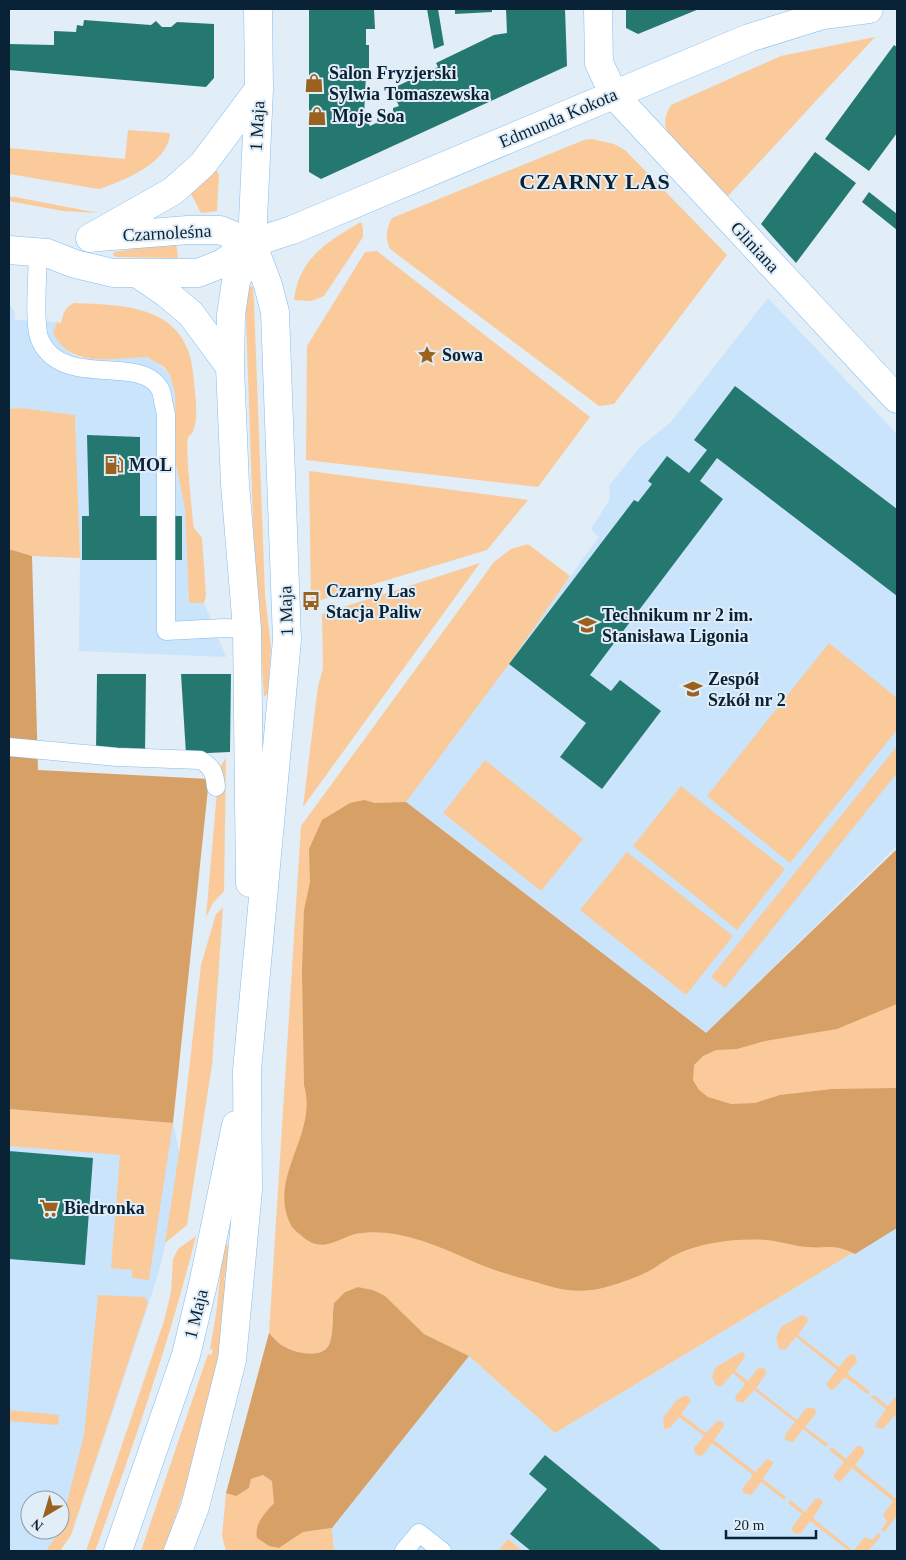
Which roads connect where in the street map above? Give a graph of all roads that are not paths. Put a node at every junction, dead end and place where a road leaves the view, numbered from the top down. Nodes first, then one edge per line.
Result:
1 (258, 9) edge
2 (598, 9) edge
3 (869, 9) edge
4 (259, 89) junction
5 (614, 95) junction
6 (90, 238) junction
7 (252, 243) junction
8 (9, 250) edge
9 (42, 252) junction
10 (138, 274) junction
11 (230, 368) junction
12 (897, 399) edge
13 (247, 629) junction
14 (9, 747) edge
15 (216, 787) dead end
16 (256, 982) junction
17 (248, 1070) junction
18 (195, 1507) junction
19 (118, 1551) edge
20 (178, 1551) edge
21 (201, 1551) edge
22 (404, 1551) edge
23 (442, 1551) edge

1 - 4 street, 1 Maja
2 - 5 street, Gliniana
3 - 5 street, Edmunda Kokota
4 - 6 street
4 - 7 street, 1 Maja
5 - 7 street, Edmunda Kokota
5 - 12 street, Gliniana
6 - 7 street, Czarnoleśna
6 - 9 street, Czarnoleśna
7 - 10 street, Czarnoleśna
7 - 11 street, 1 Maja
7 - 16 street, 1 Maja
8 - 9 street, Czarnoleśna
9 - 10 street, Czarnoleśna
9 - 13 lane
10 - 11 street
11 - 13 street, 1 Maja
13 - 16 street, 1 Maja
14 - 15 lane
16 - 17 street, 1 Maja
17 - 18 street, 1 Maja
17 - 19 street, 1 Maja
18 - 20 street, 1 Maja
18 - 21 street
22 - 23 lane

